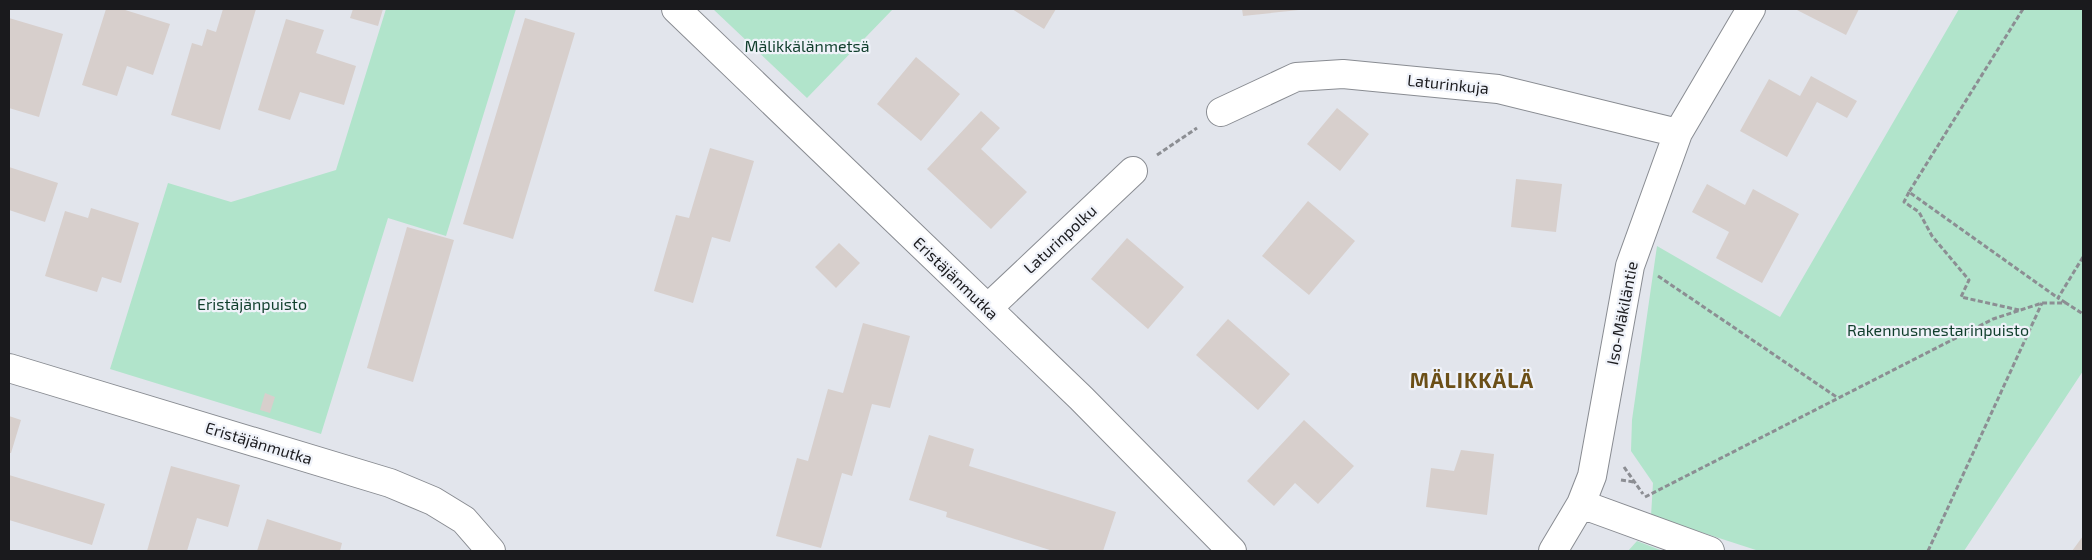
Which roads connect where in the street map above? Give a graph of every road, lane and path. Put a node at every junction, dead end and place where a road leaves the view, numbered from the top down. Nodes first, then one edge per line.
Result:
1 (676, 9) edge
2 (1751, 9) edge
3 (2023, 9) edge
4 (1221, 112) joint
5 (1678, 133) junction
6 (1133, 171) joint
7 (1909, 192) junction
8 (2083, 257) edge
9 (1653, 273) dead end
10 (2058, 298) junction
11 (2042, 303) junction
12 (2066, 303) junction
13 (988, 308) junction
14 (2020, 310) junction
15 (2083, 314) edge
16 (9, 368) edge
17 (1838, 398) junction
18 (1623, 466) dead end
19 (1581, 504) junction
20 (491, 551) edge
21 (1232, 551) edge
22 (1553, 551) edge
23 (1710, 551) edge
24 (1928, 551) edge

1 - 13 street, Eristäjänmutka
2 - 5 street, Iso-Mäkiläntie
3 - 7 path
4 - 5 street, Laturinkuja
4 - 6 path
5 - 19 street, Iso-Mäkiläntie
6 - 13 street, Laturinpolku
7 - 10 path
7 - 14 path
8 - 10 path
9 - 17 path
10 - 12 path
11 - 12 path
11 - 14 path
11 - 24 path
12 - 15 path
13 - 21 street, Eristäjänmutka
14 - 17 path
16 - 20 street, Eristäjänmutka
17 - 18 path
19 - 22 street, Iso-Mäkiläntie
19 - 23 street

